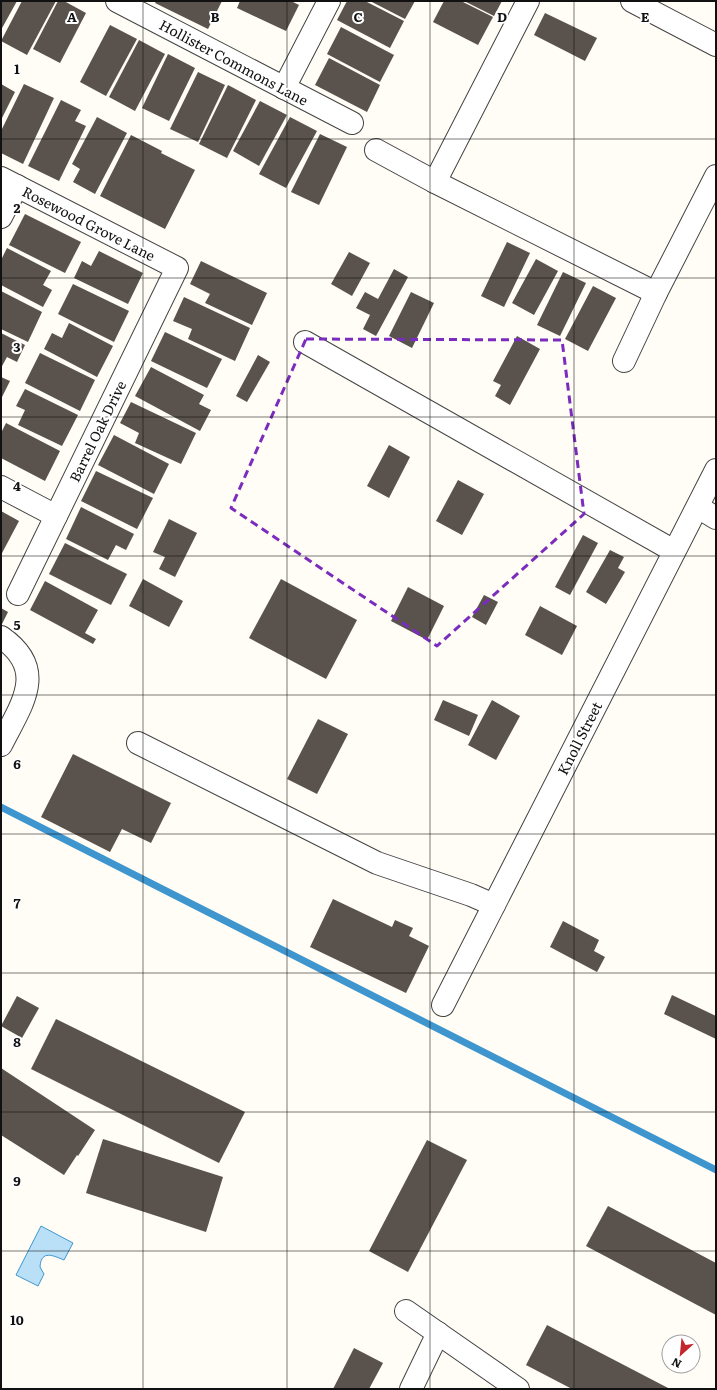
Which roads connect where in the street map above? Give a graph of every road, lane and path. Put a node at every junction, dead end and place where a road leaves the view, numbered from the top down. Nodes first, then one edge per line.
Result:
1 (330, 1) edge
2 (528, 1) edge
3 (632, 1) edge
4 (120, 2) edge
5 (716, 45) edge
6 (284, 88) junction
7 (352, 123) dead end
8 (376, 150) dead end
9 (716, 176) edge
10 (9, 182) edge
11 (435, 182) junction
12 (1, 217) edge
13 (177, 268) joint
14 (656, 293) junction
15 (305, 342) dead end
16 (624, 361) dead end
17 (716, 470) edge
18 (1, 487) edge
19 (698, 507) junction
20 (56, 516) junction
21 (716, 518) edge
22 (674, 551) junction
23 (18, 594) dead end
24 (1, 637) edge
25 (138, 743) dead end
26 (1, 745) edge
27 (494, 905) junction
28 (443, 1005) dead end
29 (406, 1311) dead end
30 (438, 1333) junction
31 (410, 1389) edge
32 (518, 1389) edge

1 - 6 street
2 - 11 street
3 - 5 street
4 - 6 street, Hollister Commons Lane
6 - 7 street, Hollister Commons Lane
8 - 11 street
9 - 14 street
10 - 12 street
10 - 13 street, Rosewood Grove Lane
11 - 14 street
13 - 20 street, Barrel Oak Drive
14 - 16 street
15 - 22 street
17 - 19 street, Knoll Street
18 - 20 street
19 - 21 street
19 - 22 street, Knoll Street
20 - 23 street, Barrel Oak Drive
22 - 27 street, Knoll Street
24 - 26 street
25 - 27 street
27 - 28 street, Knoll Street
29 - 30 street
30 - 31 street
30 - 32 street

